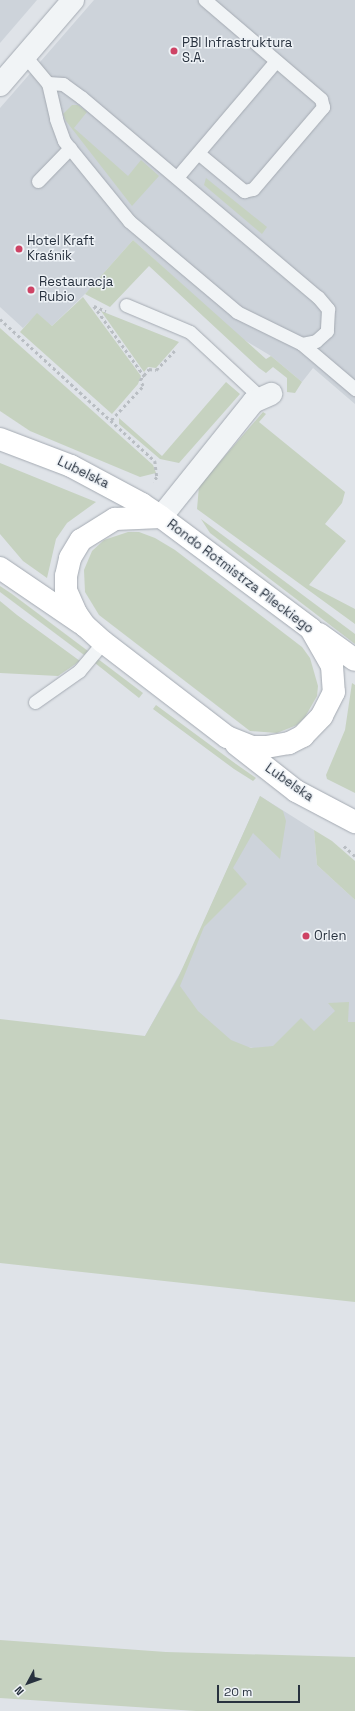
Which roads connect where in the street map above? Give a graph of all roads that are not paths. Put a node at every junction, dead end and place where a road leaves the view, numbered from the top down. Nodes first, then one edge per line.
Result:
1 (73, 0) edge
2 (205, 0) edge
3 (25, 56) junction
4 (276, 61) junction
5 (48, 83) junction
6 (0, 85) edge
7 (70, 148) junction
8 (198, 152) junction
9 (178, 176) junction
10 (38, 181) dead end
11 (126, 305) dead end
12 (302, 344) junction
13 (355, 389) edge
14 (265, 395) joint
15 (0, 431) edge
16 (0, 440) edge
17 (34, 452) junction
18 (161, 517) junction
19 (0, 555) edge
20 (9, 573) edge
21 (85, 626) junction
22 (312, 629) junction
23 (103, 642) junction
24 (355, 660) edge
25 (35, 702) dead end
26 (227, 737) junction
27 (355, 822) edge

1 - 3 street
2 - 4 lane
3 - 5 lane
3 - 6 street
4 - 8 lane
4 - 8 lane
5 - 7 lane
5 - 9 lane
7 - 10 lane
7 - 12 lane
8 - 9 lane
9 - 12 lane
11 - 14 lane
12 - 13 lane
14 - 18 street
15 - 17 main road
16 - 17 main road, Lubelska
17 - 18 main road, Lubelska
18 - 21 main road, Rondo Rotmistrza Pileckiego
18 - 22 main road, Rondo Rotmistrza Pileckiego
19 - 20 main road
20 - 21 main road
21 - 23 main road, Rondo Rotmistrza Pileckiego
22 - 24 main road
22 - 26 main road, Rondo Rotmistrza Pileckiego
23 - 25 lane
23 - 26 main road, Rondo Rotmistrza Pileckiego
26 - 27 main road, Lubelska

